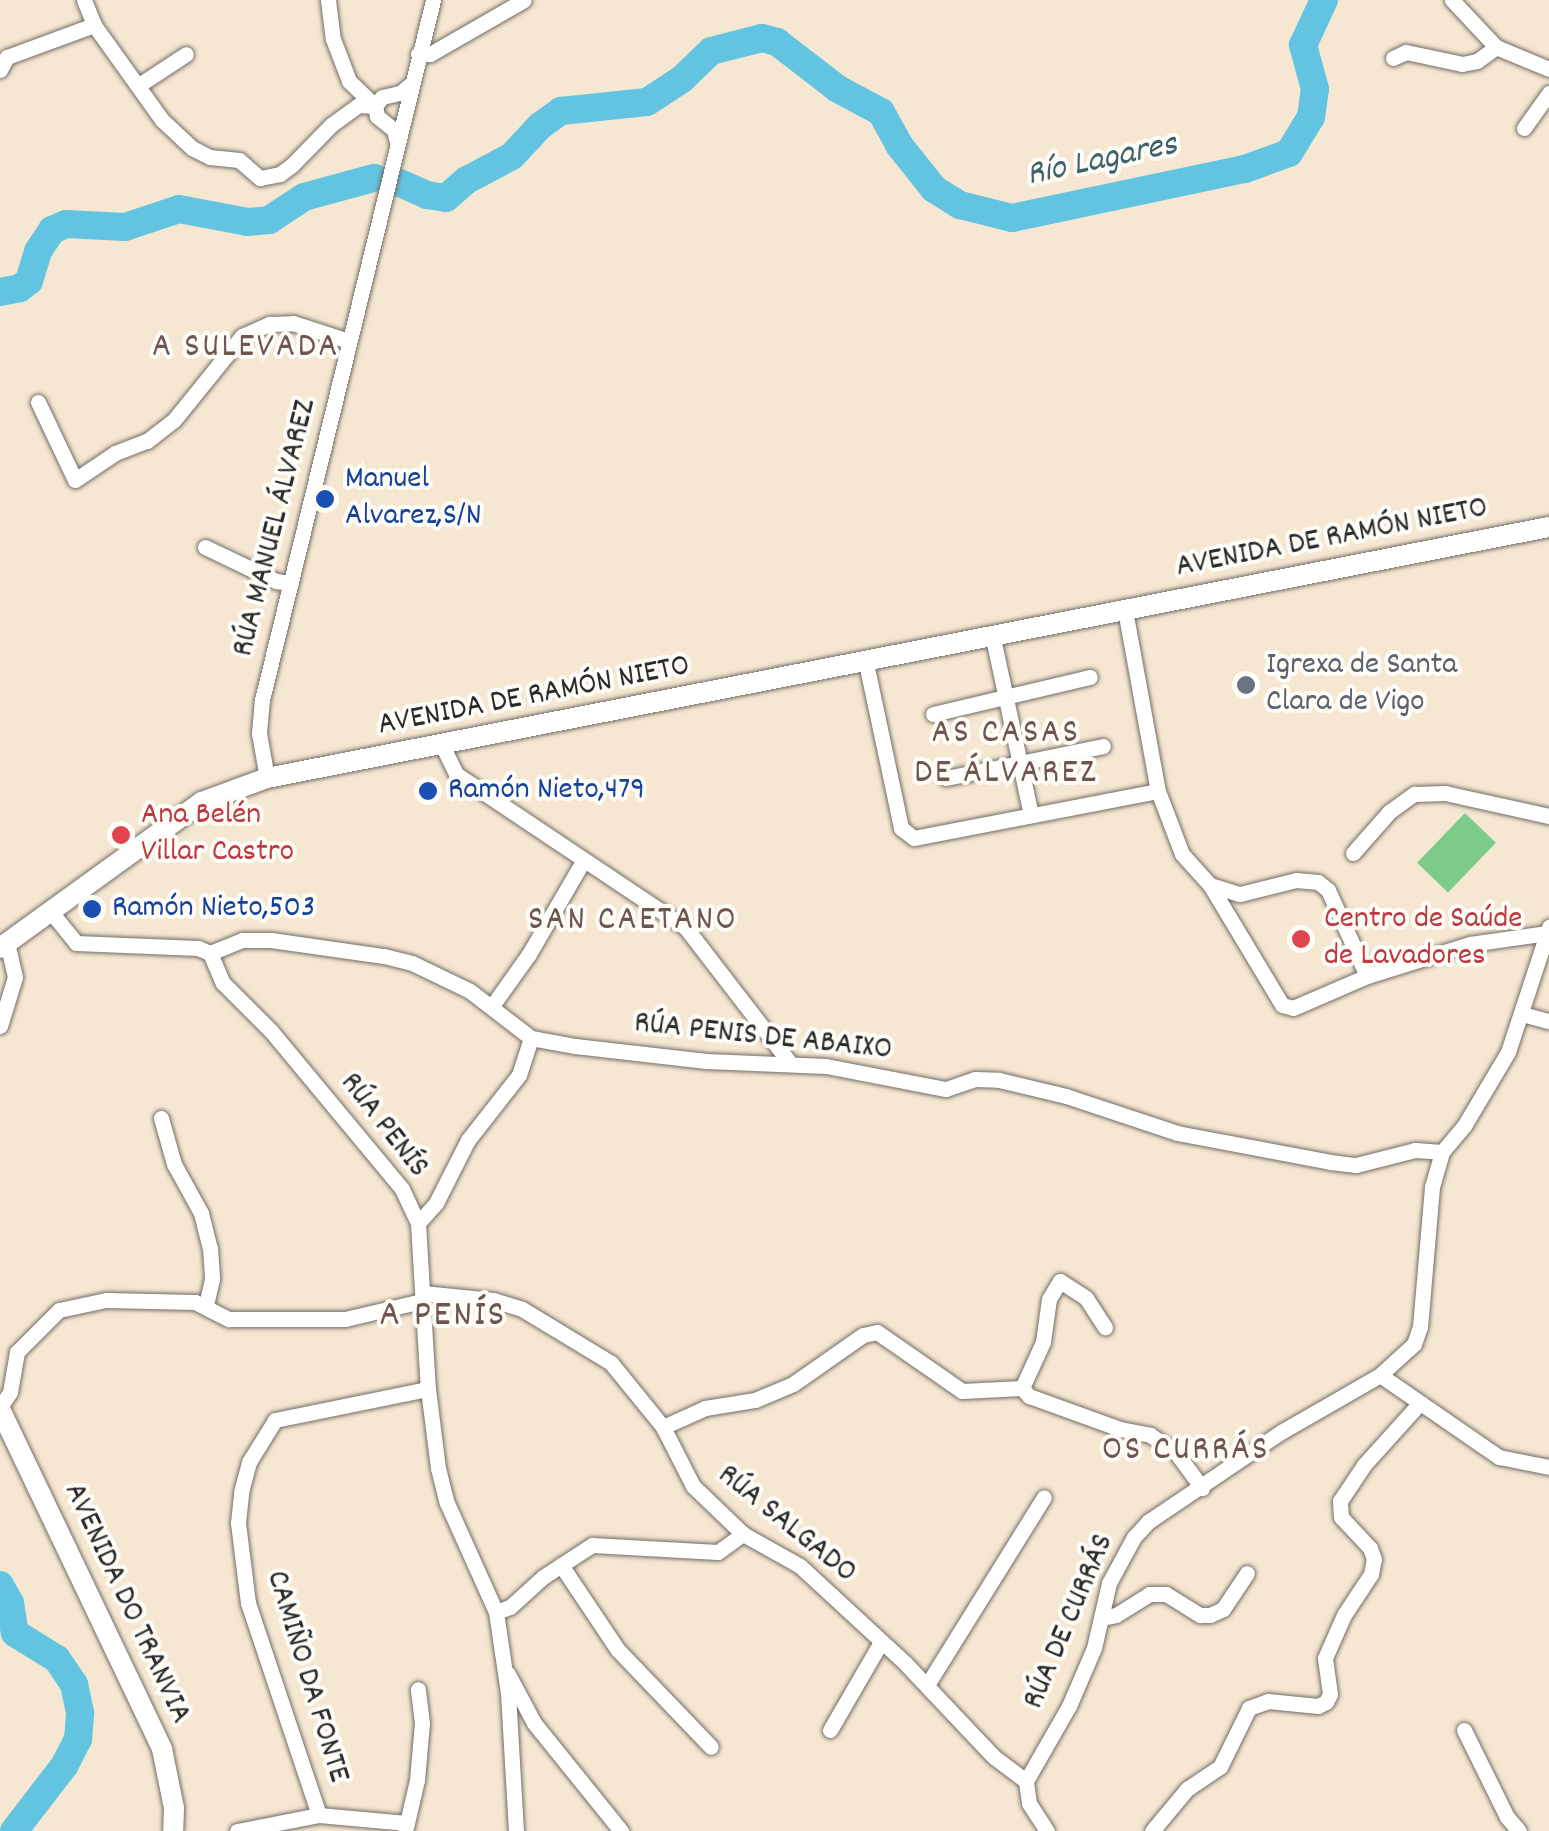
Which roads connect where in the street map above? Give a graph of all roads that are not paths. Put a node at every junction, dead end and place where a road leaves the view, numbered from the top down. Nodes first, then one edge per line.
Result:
1 (84, 0) edge
2 (328, 0) edge
3 (433, 0) edge
4 (524, 0) edge
5 (1452, 0) edge
6 (94, 25) junction
7 (1496, 47) junction
8 (186, 54) dead end
9 (418, 54) junction
10 (1393, 58) dead end
11 (1549, 68) edge
12 (0, 70) edge
13 (410, 85) junction
14 (140, 86) junction
15 (1549, 94) edge
16 (392, 95) junction
17 (375, 106) junction
18 (404, 111) junction
19 (387, 122) junction
20 (1524, 128) dead end
21 (397, 142) junction
22 (349, 340) junction
23 (38, 402) dead end
24 (1549, 527) edge
25 (204, 547) dead end
26 (290, 583) junction
27 (1126, 610) junction
28 (993, 638) junction
29 (866, 663) junction
30 (1090, 678) dead end
31 (1006, 699) junction
32 (933, 714) dead end
33 (442, 745) junction
34 (1103, 746) dead end
35 (1020, 763) junction
36 (268, 778) junction
37 (946, 778) dead end
38 (1158, 791) junction
39 (1030, 814) junction
40 (1549, 816) edge
41 (1353, 854) dead end
42 (582, 863) junction
43 (1210, 885) junction
44 (1249, 892) junction
45 (51, 912) junction
46 (1236, 926) junction
47 (1548, 930) edge
48 (4, 946) edge
49 (210, 953) junction
50 (1367, 976) junction
51 (492, 1006) junction
52 (1522, 1014) junction
53 (1549, 1021) edge
54 (0, 1026) edge
55 (531, 1038) junction
56 (790, 1063) junction
57 (161, 1118) dead end
58 (1442, 1152) junction
59 (418, 1223) junction
60 (422, 1297) junction
61 (206, 1304) junction
62 (1106, 1327) dead end
63 (1380, 1375) junction
64 (1022, 1388) junction
65 (428, 1389) junction
66 (1420, 1404) junction
67 (0, 1408) edge
68 (664, 1427) junction
69 (1549, 1467) edge
70 (1202, 1488) junction
71 (1044, 1497) dead end
72 (743, 1534) junction
73 (562, 1565) junction
74 (1247, 1573) dead end
75 (496, 1612) junction
76 (1102, 1618) junction
77 (881, 1642) junction
78 (505, 1671) junction
79 (927, 1685) junction
80 (418, 1689) dead end
81 (830, 1730) dead end
82 (1464, 1730) dead end
83 (711, 1747) dead end
84 (1026, 1782) junction
85 (319, 1815) junction
86 (406, 1827) edge
87 (173, 1831) edge
88 (237, 1831) edge
89 (516, 1831) edge
90 (621, 1831) edge
91 (1047, 1831) edge
92 (1152, 1831) edge
93 (1520, 1831) edge

1 - 6 street
2 - 17 street
3 - 9 street, RÚA MANUEL ÁLVAREZ
4 - 9 street
5 - 7 street
6 - 12 street
6 - 14 street
7 - 10 street
7 - 11 street
8 - 14 street
9 - 13 street, RÚA MANUEL ÁLVAREZ
13 - 16 street
13 - 18 street, RÚA MANUEL ÁLVAREZ
14 - 17 street
15 - 20 street
16 - 17 street
16 - 18 street
17 - 19 street
18 - 19 street
18 - 21 street, RÚA MANUEL ÁLVAREZ
19 - 21 street
21 - 22 street, RÚA MANUEL ÁLVAREZ
22 - 23 street
22 - 26 street, RÚA MANUEL ÁLVAREZ
24 - 27 main road, AVENIDA DE RAMÓN NIETO
25 - 26 street
26 - 36 street, RÚA MANUEL ÁLVAREZ
27 - 28 main road, AVENIDA DE RAMÓN NIETO
27 - 38 street
28 - 29 main road, AVENIDA DE RAMÓN NIETO
28 - 31 street
29 - 33 main road, AVENIDA DE RAMÓN NIETO
29 - 39 street
30 - 31 street
31 - 32 street
31 - 35 street
33 - 36 main road, AVENIDA DE RAMÓN NIETO
33 - 42 street
34 - 35 street
35 - 37 street
35 - 39 street
36 - 45 main road, AVENIDA DE RAMÓN NIETO
38 - 39 street
38 - 43 street
40 - 41 street
42 - 51 street
42 - 56 street
43 - 44 street
43 - 46 street
44 - 46 street
44 - 50 street
45 - 48 main road, AVENIDA DE RAMÓN NIETO
45 - 49 street
46 - 50 street
47 - 50 street
47 - 52 street
48 - 54 street
49 - 51 street
49 - 59 street, RÚA PENÍS
51 - 55 street
52 - 53 street
52 - 58 street
55 - 56 street, RÚA PENIS DE ABAIXO
55 - 59 street
56 - 58 street, RÚA PENIS DE ABAIXO
57 - 61 street
58 - 63 street, RÚA DE CURRÁS
59 - 60 street, RÚA PENÍS
60 - 61 street, RÚA SALGADO
60 - 65 street, RÚA PENÍS
60 - 68 street, RÚA SALGADO
61 - 67 street, RÚA SALGADO
62 - 64 street
63 - 66 street
63 - 70 street, RÚA DE CURRÁS
64 - 68 street
64 - 70 street
65 - 75 street, RÚA PENÍS
65 - 85 street, CAMIÑO DA FONTE
66 - 69 street
66 - 92 street
67 - 87 main road, AVENIDA DO TRANVIA
68 - 72 street, RÚA SALGADO
70 - 76 street, RÚA DE CURRÁS
71 - 79 street
72 - 73 street
72 - 77 street, RÚA SALGADO
73 - 75 street
73 - 83 street
74 - 76 street
75 - 78 street, RÚA PENÍS
76 - 84 street, RÚA DE CURRÁS
77 - 79 street, RÚA SALGADO
77 - 81 street
78 - 89 street, RÚA PENÍS
78 - 90 street
79 - 84 street, RÚA SALGADO
80 - 86 street
82 - 93 street
84 - 91 street
85 - 86 street
85 - 88 street

